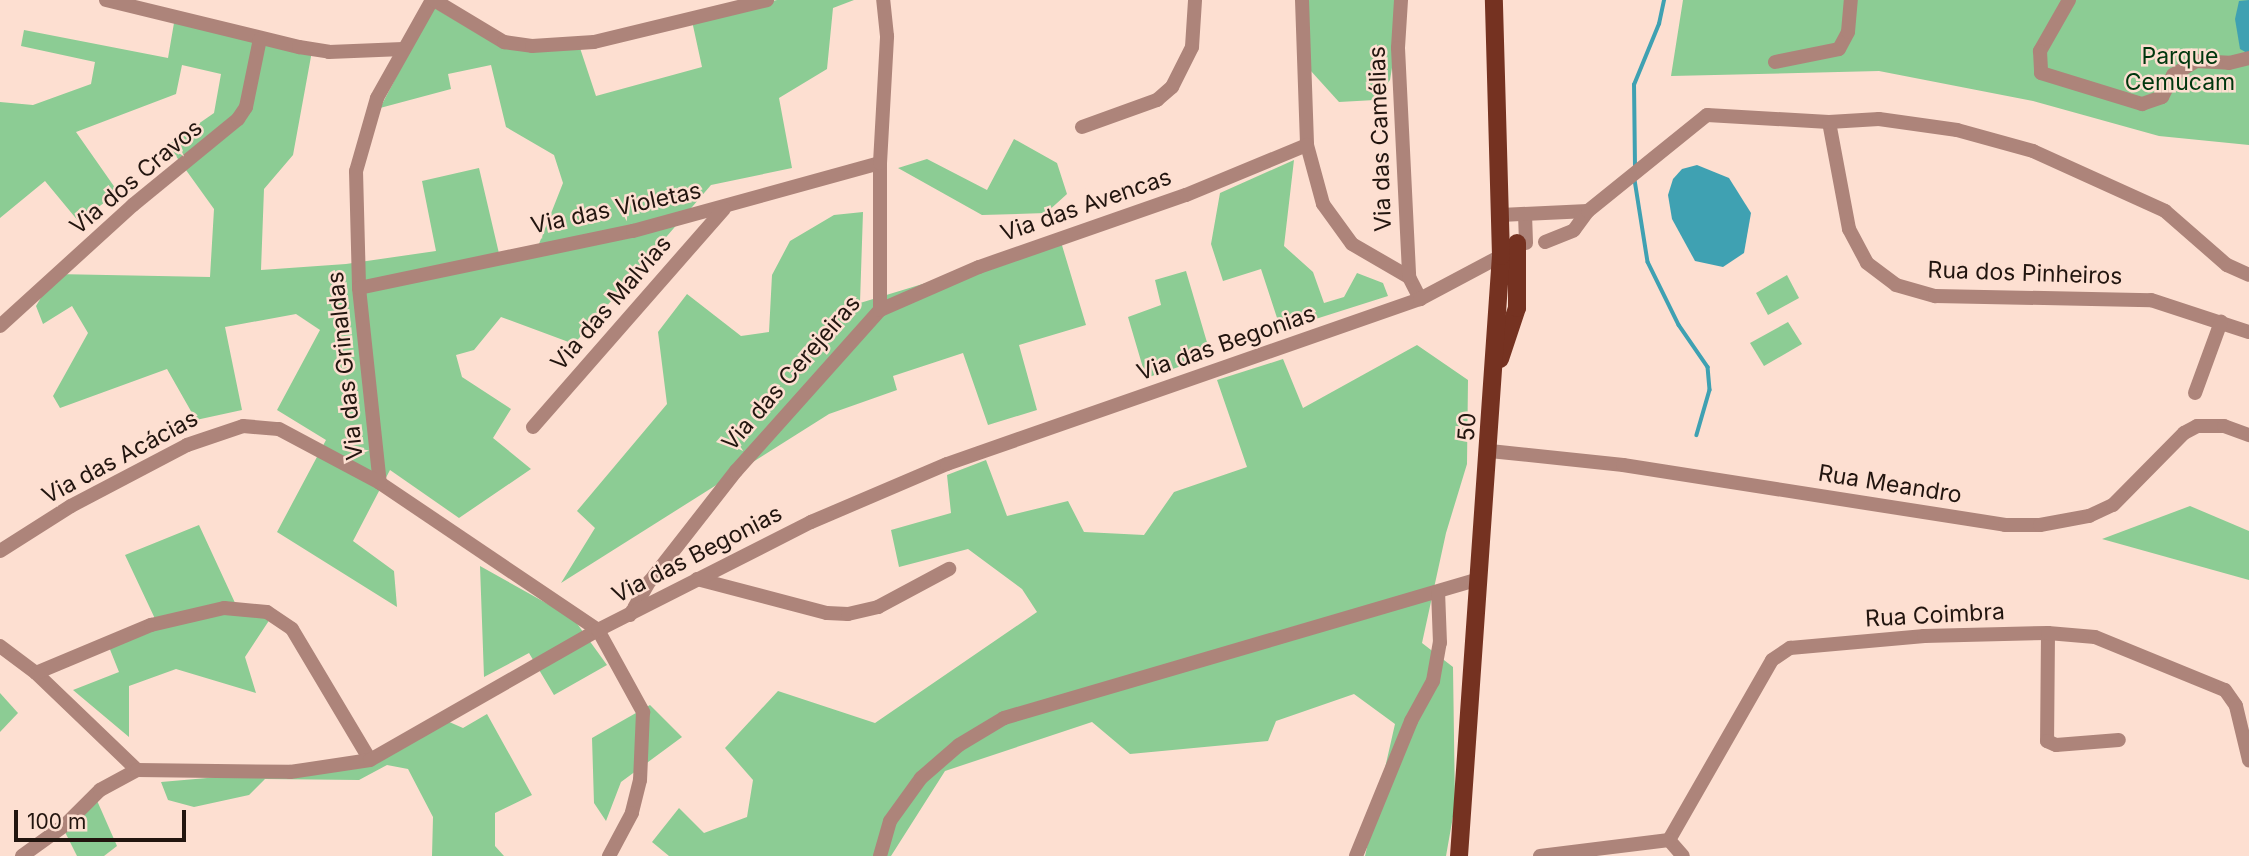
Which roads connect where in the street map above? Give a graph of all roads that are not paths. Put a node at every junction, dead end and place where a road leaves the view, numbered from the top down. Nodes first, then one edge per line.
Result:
1 (106, 0) edge
2 (433, 0) edge
3 (767, 0) edge
4 (883, 0) edge
5 (1195, 0) edge
6 (1302, 0) edge
7 (1401, 0) edge
8 (1493, 0) edge
9 (1851, 0) edge
10 (2068, 0) edge
11 (260, 39) junction
12 (403, 49) junction
13 (2249, 58) edge
14 (1775, 62) dead end
15 (1829, 122) junction
16 (1082, 128) dead end
17 (1307, 145) junction
18 (880, 163) junction
19 (724, 209) junction
20 (1588, 211) junction
21 (1525, 214) junction
22 (1501, 215) junction
23 (1520, 245) junction
24 (2249, 275) edge
25 (1409, 277) junction
26 (359, 288) junction
27 (1420, 299) junction
28 (880, 310) junction
29 (2221, 321) junction
30 (0, 326) edge
31 (2249, 332) edge
32 (2195, 393) dead end
33 (533, 427) dead end
34 (2249, 435) edge
35 (1490, 451) junction
36 (380, 483) junction
37 (0, 551) edge
38 (949, 569) dead end
39 (697, 579) junction
40 (1479, 579) junction
41 (1438, 592) junction
42 (630, 615) junction
43 (597, 630) junction
44 (2048, 633) junction
45 (0, 646) edge
46 (36, 673) junction
47 (2119, 740) dead end
48 (370, 760) junction
49 (2249, 760) edge
50 (137, 770) junction
51 (1669, 840) junction
52 (22, 856) edge
53 (609, 856) edge
54 (880, 856) edge
55 (1356, 856) edge
56 (1459, 856) edge
57 (1540, 856) edge
58 (1683, 856) edge

1 - 11 street
2 - 3 street
2 - 12 street, Via das Grinaldas
4 - 18 street, Via das Cerejeiras
5 - 16 street
6 - 17 street
7 - 25 street, Via das Camélias
8 - 22 main road, 50
9 - 14 street
10 - 13 street
11 - 12 street
11 - 30 street, Via dos Cravos
12 - 26 street, Via das Grinaldas
15 - 20 street
15 - 24 street
15 - 29 street, Rua dos Pinheiros
17 - 25 street
17 - 28 street, Via das Avencas
18 - 19 street, Via das Violetas
18 - 28 street, Via das Cerejeiras
19 - 26 street, Via das Violetas
19 - 33 street, Via das Malvias
20 - 21 street
20 - 23 street
21 - 22 street
21 - 23 street
22 - 23 main road, 50
23 - 27 street, Via das Begonias
23 - 35 main road, 50
25 - 27 street
26 - 36 street, Via das Grinaldas
27 - 39 street, Via das Begonias
28 - 42 street, Via das Cerejeiras
29 - 31 street, Rua dos Pinheiros
29 - 32 street
34 - 35 street, Rua Meandro
35 - 40 main road, 50
36 - 37 street, Via das Acácias
36 - 43 street, Via das Grinaldas
38 - 39 street
39 - 42 street, Via das Begonias
40 - 41 street
40 - 56 main road, 50
41 - 54 street
41 - 55 street
42 - 43 street, Via das Begonias
43 - 48 street, Via das Begonias
43 - 53 street
44 - 47 street
44 - 49 street, Rua Coimbra
44 - 51 street, Rua Coimbra
45 - 46 street
46 - 48 street
46 - 50 street
48 - 50 street, Via das Begonias
50 - 52 street, Via das Begonias
51 - 57 street
51 - 58 street

